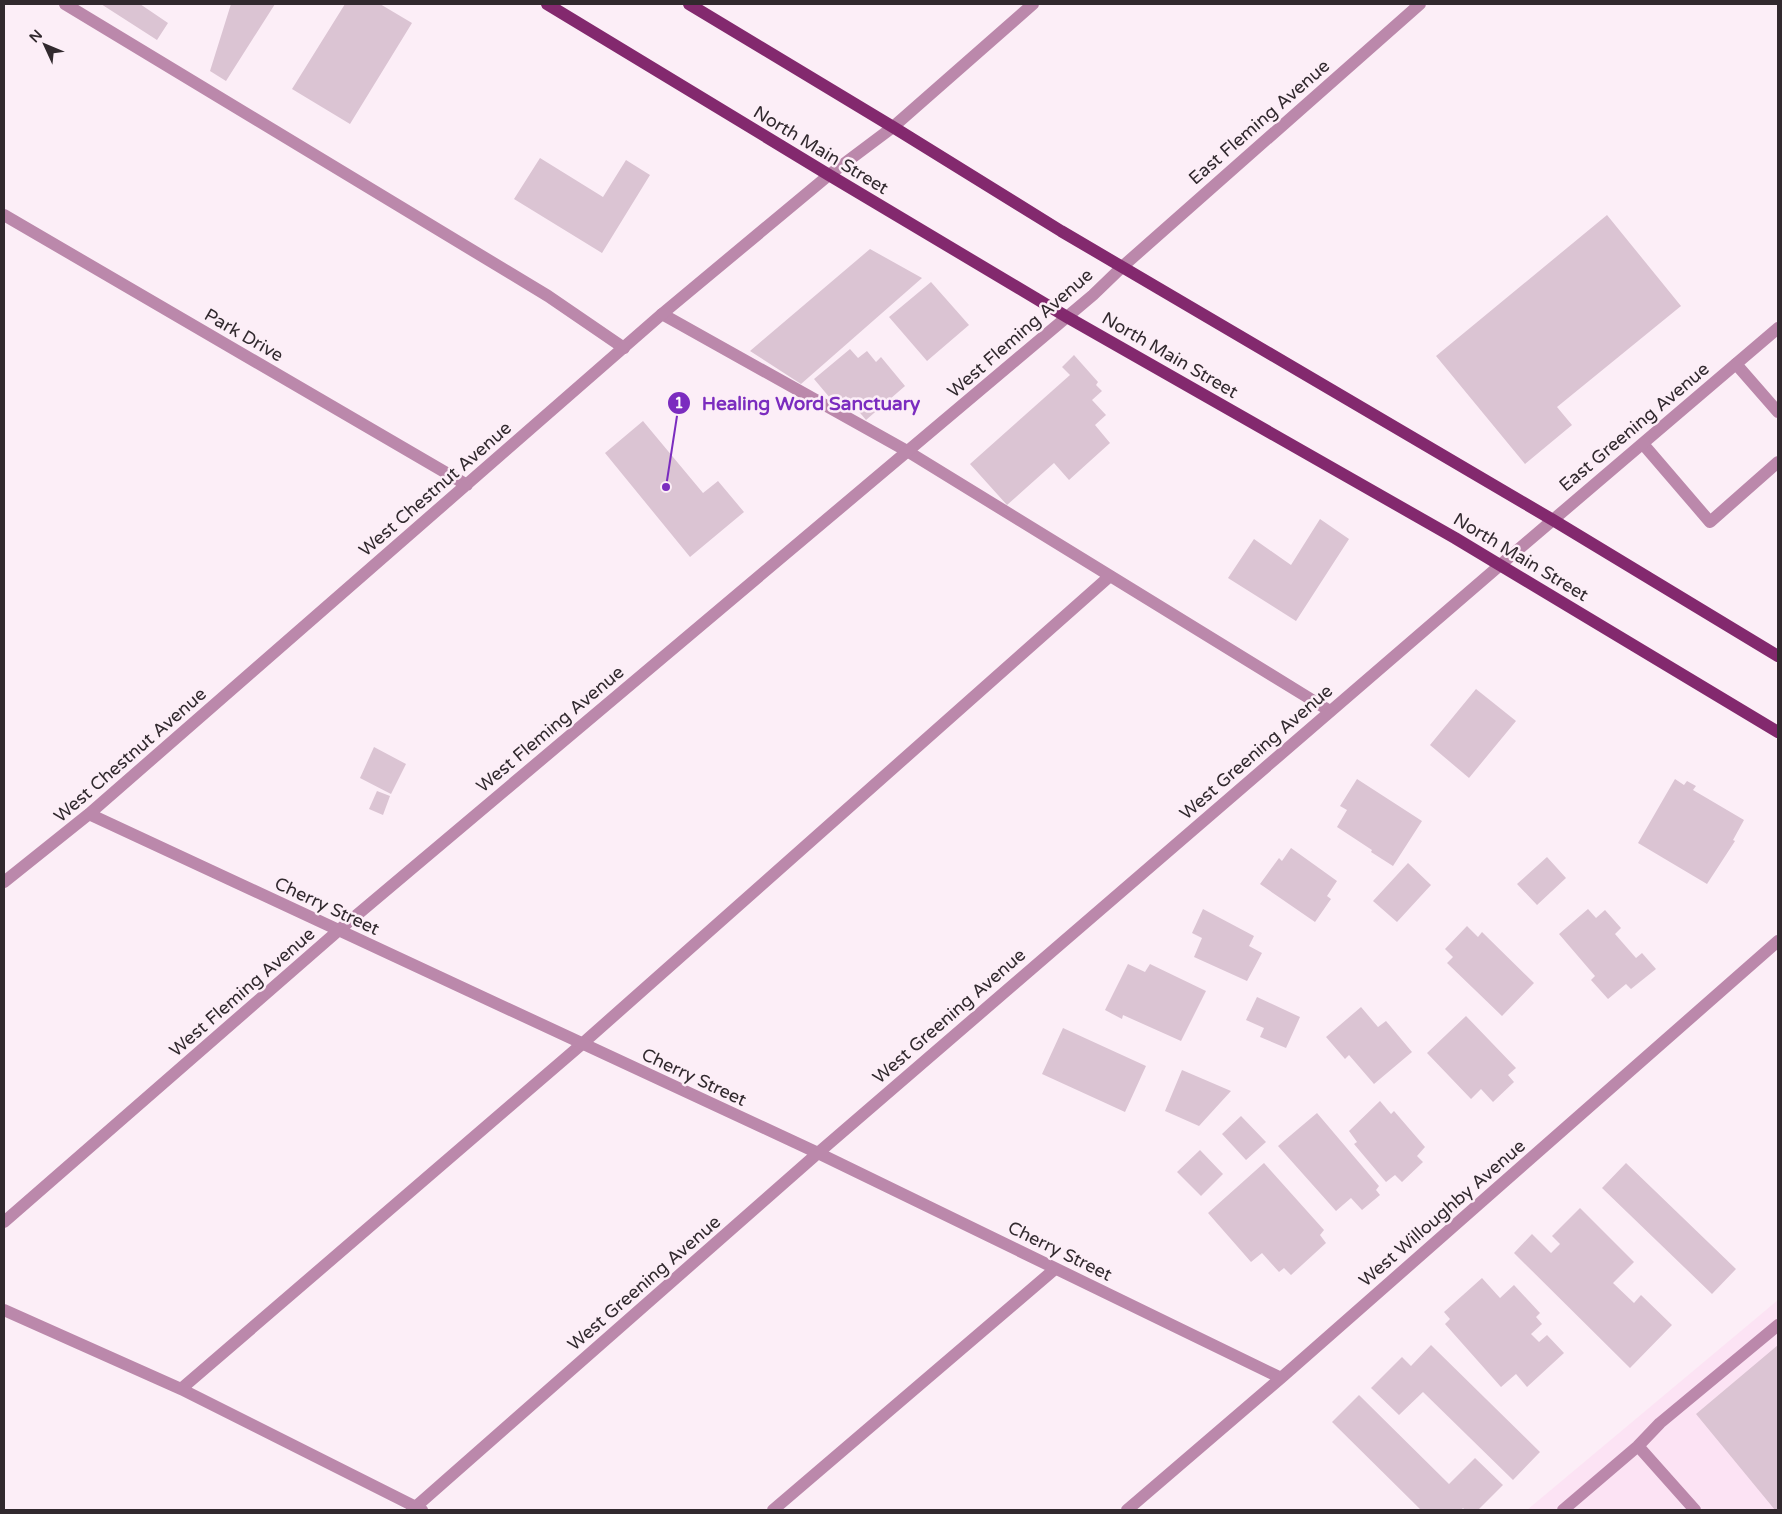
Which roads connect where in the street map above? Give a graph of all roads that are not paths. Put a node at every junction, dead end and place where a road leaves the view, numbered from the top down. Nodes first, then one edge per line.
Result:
1 (65, 4) edge
2 (547, 4) edge
3 (689, 4) edge
4 (1032, 4) edge
5 (1420, 4) edge
6 (893, 127) junction
7 (829, 175) junction
8 (4, 215) edge
9 (1122, 267) junction
10 (662, 314) junction
11 (1067, 317) junction
12 (1778, 328) edge
13 (624, 348) junction
14 (1736, 364) junction
15 (1778, 412) edge
16 (1642, 444) junction
17 (907, 452) junction
18 (1778, 462) edge
19 (467, 485) junction
20 (1552, 520) junction
21 (1513, 554) joint
22 (1501, 564) junction
23 (1110, 576) junction
24 (1778, 656) edge
25 (1330, 711) junction
26 (1778, 732) edge
27 (89, 814) junction
28 (4, 882) edge
29 (339, 930) junction
30 (1778, 941) edge
31 (582, 1044) junction
32 (818, 1153) junction
33 (4, 1222) edge
34 (1055, 1269) junction
35 (4, 1310) edge
36 (1778, 1325) edge
37 (1281, 1378) junction
38 (181, 1389) junction
39 (1638, 1446) junction
40 (417, 1509) edge
41 (773, 1510) edge
42 (1127, 1510) edge
43 (1563, 1510) edge
44 (1695, 1510) edge

1 - 13 street
2 - 7 main road, North Main Street
3 - 6 main road
4 - 6 street, West Chestnut Avenue
5 - 9 street, East Fleming Avenue
6 - 7 street, West Chestnut Avenue
6 - 9 main road
7 - 10 street, West Chestnut Avenue
7 - 11 main road, North Main Street
8 - 19 street, Park Drive
9 - 11 street, West Fleming Avenue
9 - 20 main road
10 - 13 street, West Chestnut Avenue
10 - 17 street
11 - 17 street, West Fleming Avenue
11 - 22 main road, North Main Street
12 - 14 street, East Greening Avenue
13 - 19 street, West Chestnut Avenue
14 - 15 street
14 - 16 street, East Greening Avenue
16 - 18 street
16 - 20 street, East Greening Avenue
17 - 23 street
17 - 29 street, West Fleming Avenue
19 - 27 street, West Chestnut Avenue
20 - 21 street, East Greening Avenue
20 - 24 main road
21 - 22 street, West Greening Avenue
22 - 25 street, West Greening Avenue
22 - 26 main road, North Main Street
23 - 25 street
23 - 31 street
25 - 32 street, West Greening Avenue
27 - 28 street, West Chestnut Avenue
27 - 29 street, Cherry Street
29 - 31 street, Cherry Street
29 - 33 street, West Fleming Avenue
30 - 37 street, West Willoughby Avenue
31 - 32 street, Cherry Street
31 - 38 street
32 - 34 street, Cherry Street
32 - 40 street, West Greening Avenue
34 - 37 street, Cherry Street
34 - 41 street
35 - 38 street
36 - 39 street
37 - 42 street, West Willoughby Avenue
38 - 40 street
39 - 43 street
39 - 44 street

